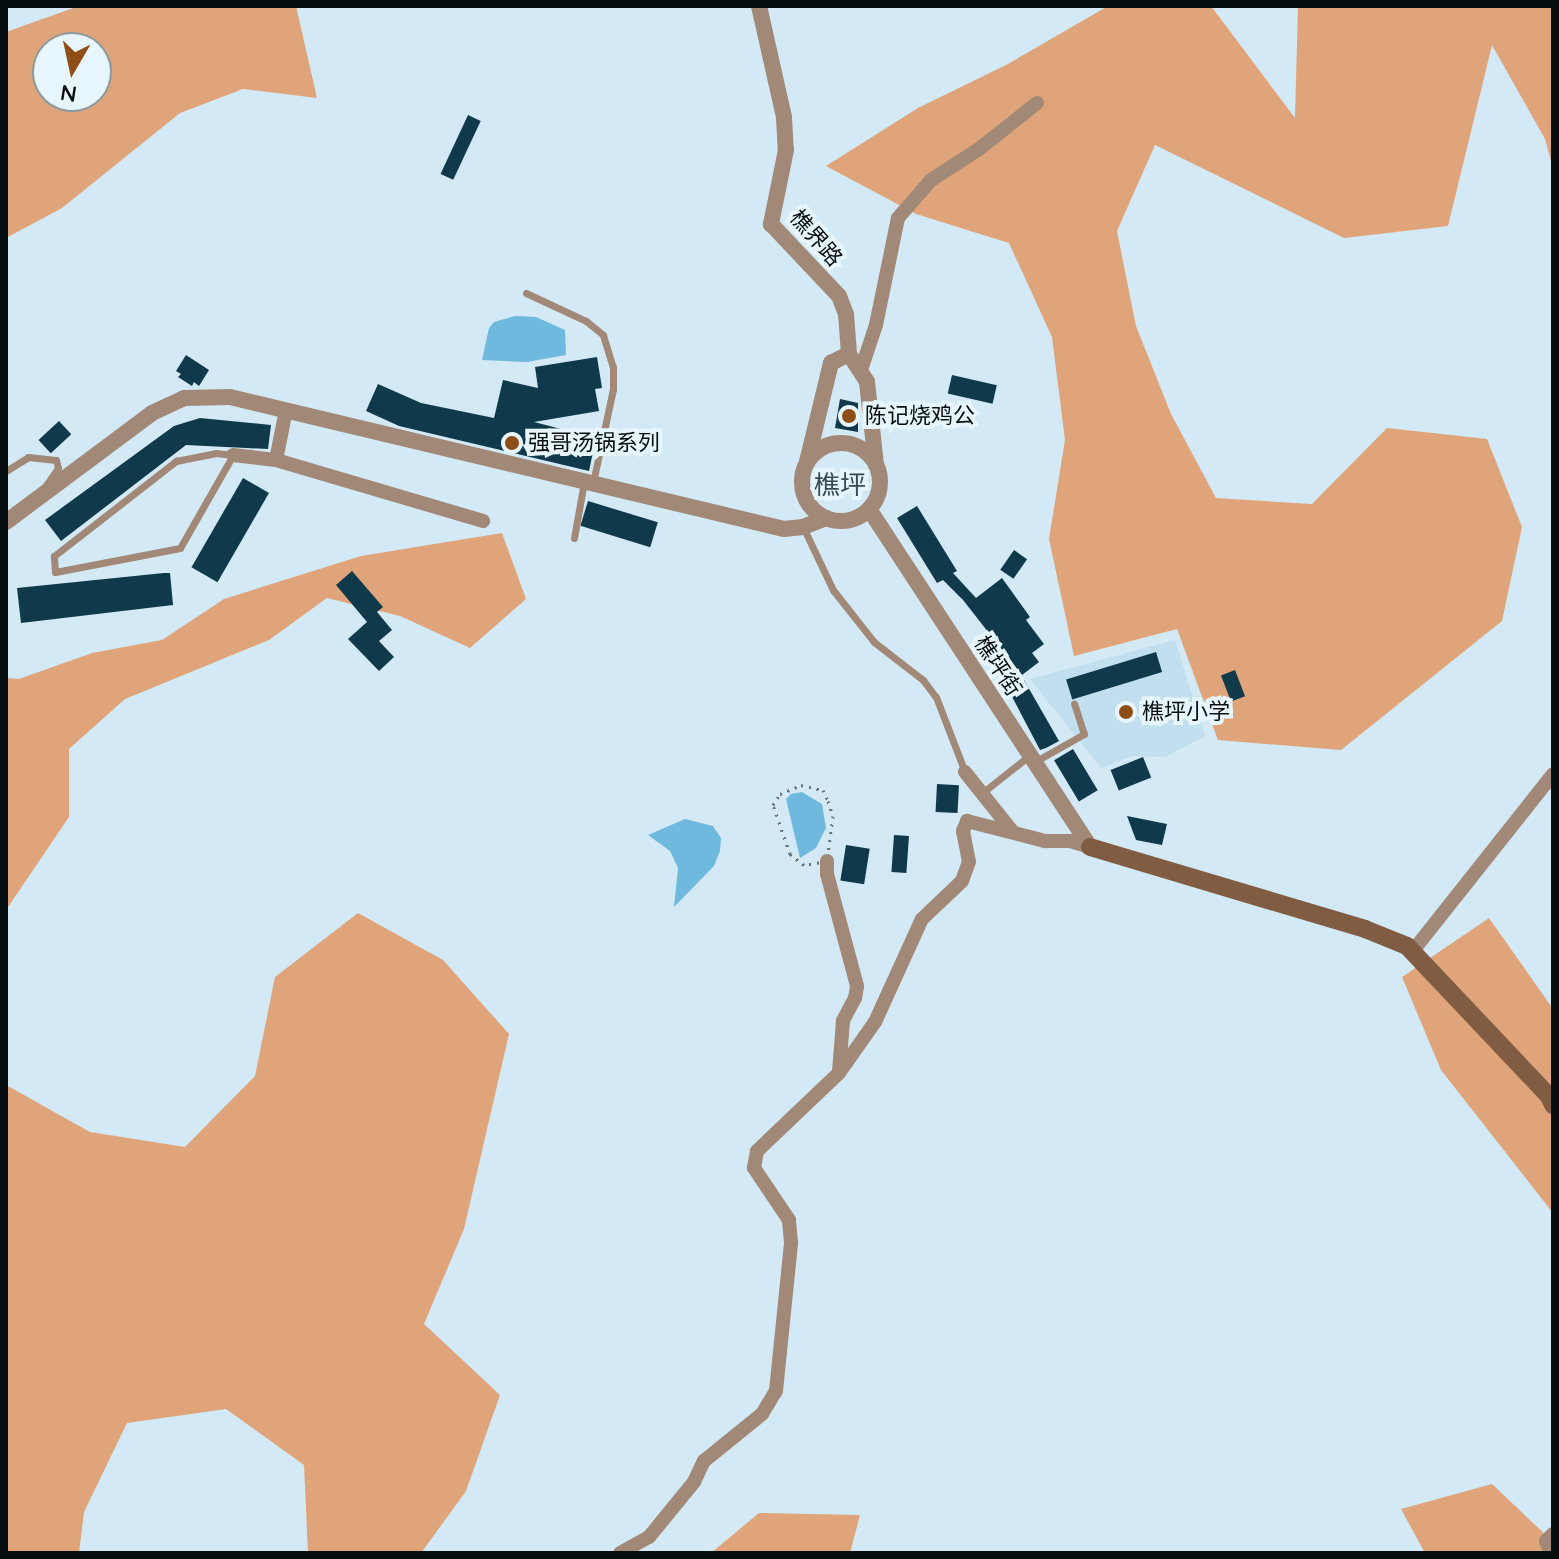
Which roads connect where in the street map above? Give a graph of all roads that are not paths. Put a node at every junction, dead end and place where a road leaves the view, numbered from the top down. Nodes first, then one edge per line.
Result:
1 (759, 6) edge
2 (1037, 103) dead end
3 (526, 293) dead end
4 (849, 354) junction
5 (861, 370) junction
6 (286, 410) junction
7 (233, 455) junction
8 (276, 460) junction
9 (807, 463) junction
10 (876, 465) junction
11 (6, 471) edge
12 (589, 481) junction
13 (35, 500) junction
14 (869, 509) junction
15 (826, 518) junction
16 (483, 521) dead end
17 (6, 522) edge
18 (803, 527) junction
19 (574, 538) dead end
20 (1074, 704) dead end
21 (1032, 758) junction
22 (965, 772) joint
23 (1553, 774) edge
24 (982, 793) junction
25 (1012, 832) junction
26 (1090, 847) junction
27 (827, 861) road end
28 (1412, 952) junction
29 (839, 1073) junction
30 (1553, 1105) edge
31 (1553, 1534) edge
32 (620, 1553) edge
33 (1551, 1553) edge

1 - 4 street, 樵界路
2 - 5 street
3 - 12 lane
4 - 5 street
4 - 9 street
5 - 10 street
6 - 8 street
6 - 12 street
6 - 13 street
7 - 7 lane
7 - 8 street
8 - 16 street
9 - 10 street
9 - 15 street
10 - 14 street
11 - 13 lane
12 - 18 street
12 - 19 lane
13 - 17 street
14 - 15 street
14 - 21 street, 樵坪街
15 - 18 street
18 - 22 lane
20 - 21 lane
21 - 24 lane
21 - 26 street, 樵坪街
22 - 24 street
23 - 28 street
24 - 25 street
25 - 26 street
25 - 29 street
26 - 28 main road
27 - 29 street
28 - 30 main road
29 - 32 street
31 - 33 street

